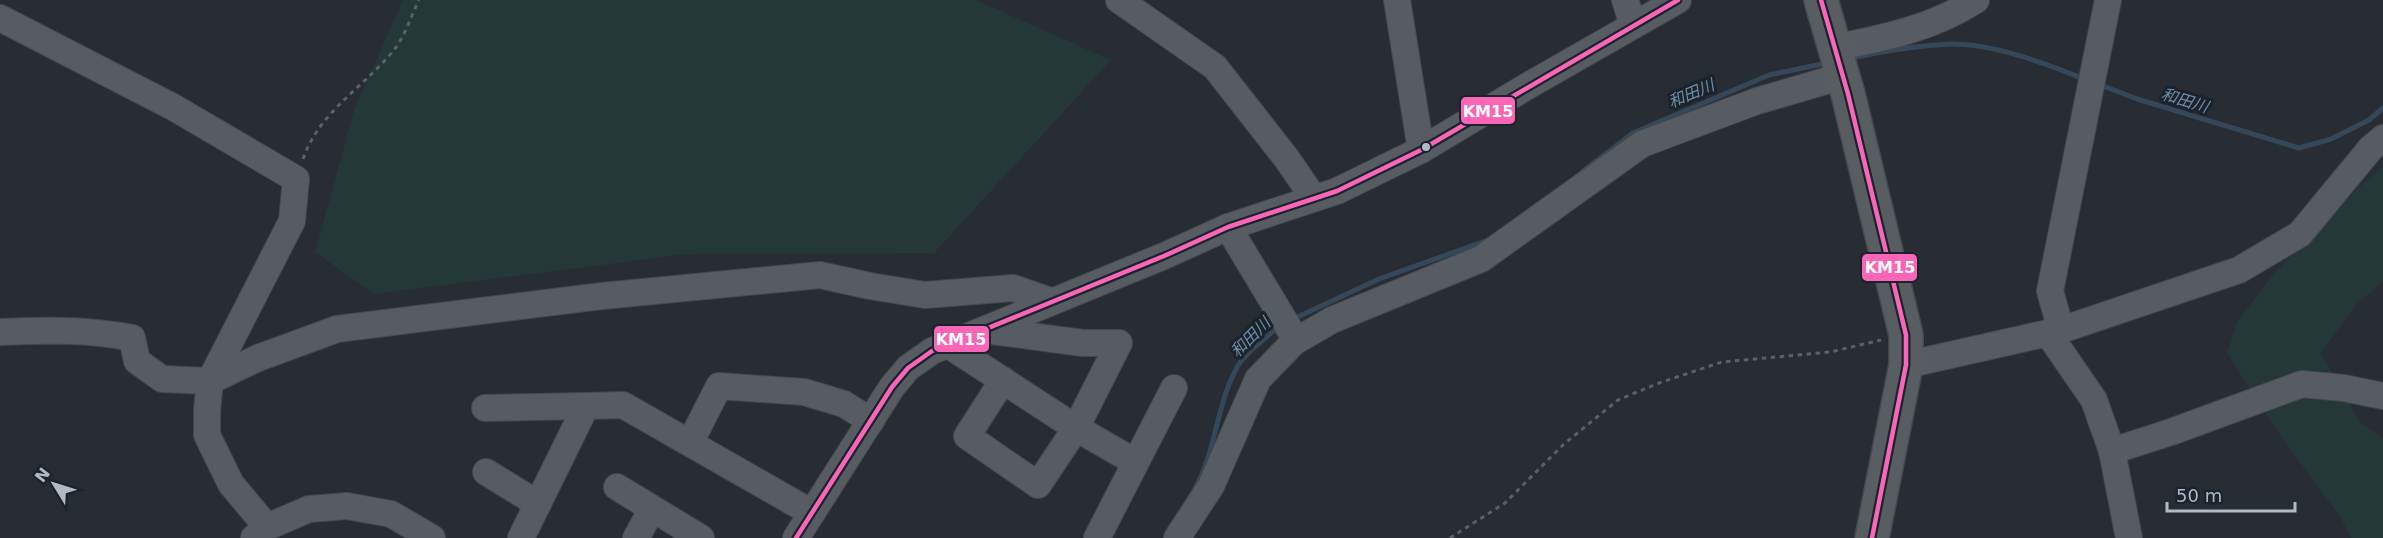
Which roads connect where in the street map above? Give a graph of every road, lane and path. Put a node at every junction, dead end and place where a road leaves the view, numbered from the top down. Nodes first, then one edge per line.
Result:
1 (419, 0) edge
2 (1119, 0) edge
3 (1397, 0) edge
4 (1625, 0) edge
5 (1678, 0) edge
6 (1821, 0) edge
7 (1976, 0) edge
8 (2108, 0) edge
9 (1945, 8) edge
10 (0, 18) edge
11 (1633, 24) junction
12 (1839, 62) junction
13 (2383, 138) edge
14 (1421, 150) junction
15 (296, 178) junction
16 (1313, 197) junction
17 (1228, 227) junction
18 (1051, 301) junction
19 (983, 330) junction
20 (2055, 331) junction
21 (0, 332) edge
22 (1296, 340) junction
23 (947, 344) junction
24 (1906, 350) junction
25 (1003, 380) junction
26 (210, 381) junction
27 (1174, 388) dead end
28 (2383, 396) edge
29 (586, 406) junction
30 (485, 408) dead end
31 (871, 421) junction
32 (1076, 428) junction
33 (690, 443) junction
34 (2112, 451) junction
35 (1135, 462) junction
36 (486, 471) dead end
37 (617, 487) dead end
38 (538, 504) junction
39 (652, 508) junction
40 (812, 513) junction
41 (260, 533) edge
42 (432, 538) edge
43 (522, 538) edge
44 (636, 538) edge
45 (701, 538) edge
46 (796, 538) edge
47 (1097, 538) edge
48 (1177, 538) edge
49 (1450, 538) edge
50 (1872, 538) edge
51 (2129, 538) edge

1 - 15 path
2 - 16 street
3 - 14 street
4 - 11 street
5 - 11 street
6 - 12 main road
7 - 9 street
8 - 20 street
9 - 12 street
10 - 15 street
11 - 14 street
12 - 22 street
12 - 24 main road
13 - 20 street
14 - 16 street
15 - 26 street
16 - 17 street
17 - 18 street
17 - 22 street
18 - 19 street
18 - 26 street
19 - 23 street
19 - 32 street
20 - 24 street
20 - 34 street
21 - 26 street
22 - 48 street
23 - 25 street
23 - 31 street
24 - 49 path
24 - 50 main road
25 - 32 street
25 - 32 street
26 - 41 street
27 - 35 street
28 - 34 street
29 - 30 street
29 - 33 street
29 - 38 street
31 - 33 street
31 - 40 street
32 - 35 street
33 - 40 street
34 - 51 street
35 - 47 street
36 - 38 street
37 - 39 street
38 - 43 street
39 - 44 street
39 - 45 street
40 - 46 street
41 - 42 street

